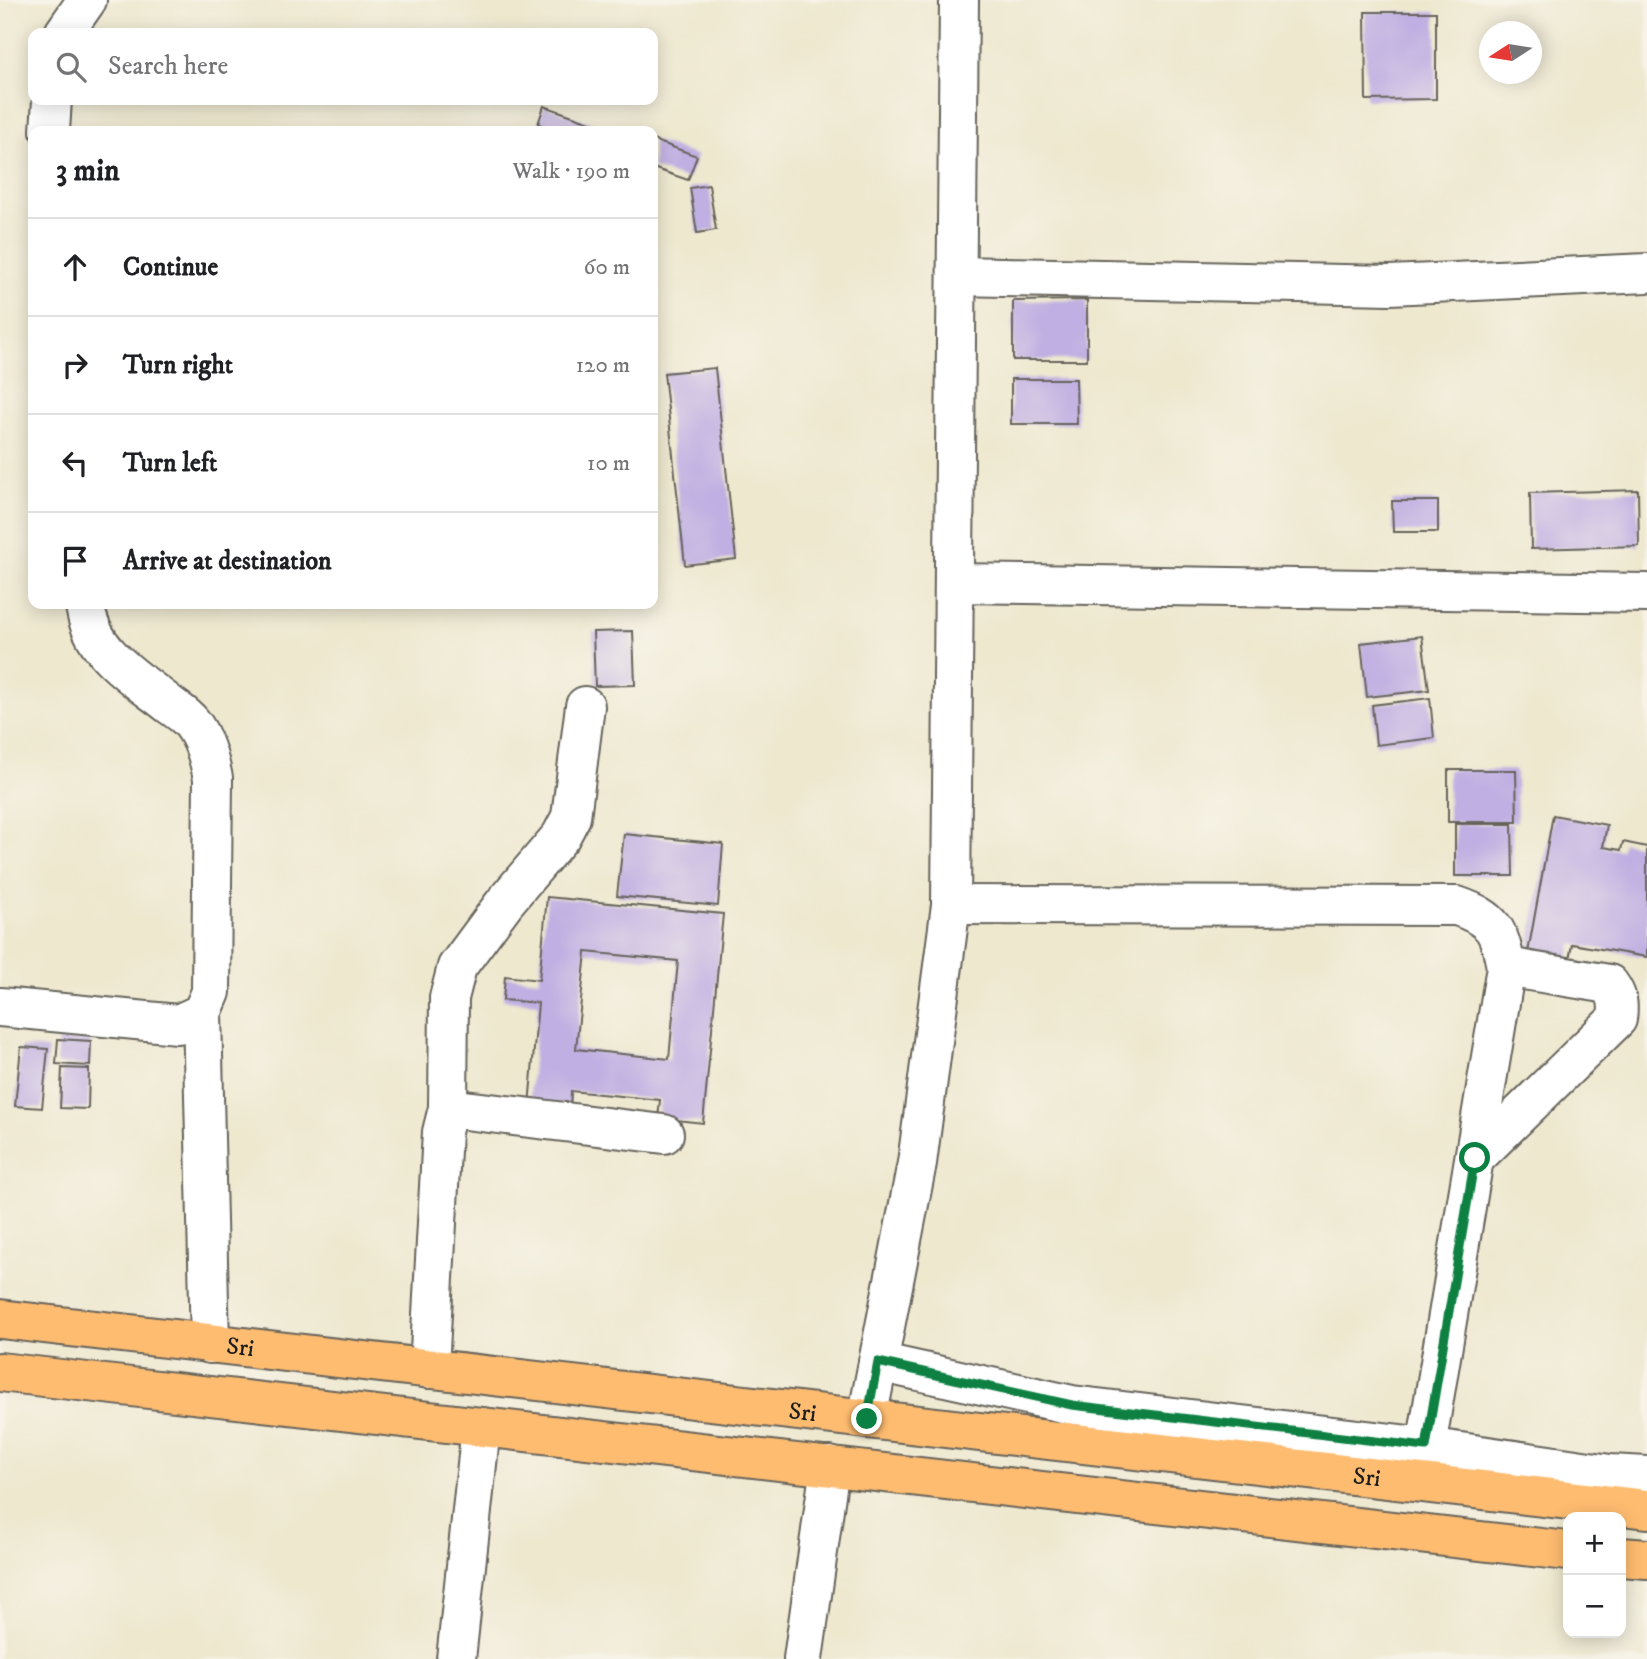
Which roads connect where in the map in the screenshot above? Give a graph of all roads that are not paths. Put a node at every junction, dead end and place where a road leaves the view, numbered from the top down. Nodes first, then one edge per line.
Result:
1 (87, 0) edge
2 (959, 0) edge
3 (67, 28) edge
4 (52, 105) edge
5 (50, 126) edge
6 (1647, 273) edge
7 (957, 276) junction
8 (954, 583) junction
9 (1647, 593) edge
10 (85, 609) edge
11 (585, 706) dead end
12 (951, 905) junction
13 (1506, 967) junction
14 (0, 1007) edge
15 (202, 1013) junction
16 (448, 1108) junction
17 (664, 1134) dead end
18 (1475, 1158) junction
19 (0, 1319) edge
20 (210, 1344) junction
21 (878, 1362) junction
22 (429, 1369) junction
23 (0, 1372) edge
24 (867, 1419) junction
25 (481, 1427) junction
26 (1426, 1447) junction
27 (1133, 1450) junction
28 (830, 1466) junction
29 (1647, 1476) edge
30 (1130, 1501) junction
31 (1647, 1509) edge
32 (1563, 1549) edge
33 (1626, 1557) edge
34 (1647, 1559) edge
35 (456, 1659) edge
36 (803, 1659) edge

1 - 3 street
2 - 7 street
4 - 5 street
6 - 7 street
7 - 8 street
8 - 9 street
8 - 12 street
10 - 15 street
11 - 16 street
12 - 13 street
12 - 21 street
13 - 18 street
13 - 18 street
14 - 15 street
15 - 20 street
16 - 17 street
16 - 22 street
18 - 26 street
19 - 20 highway, Sri
20 - 22 highway, Sri
21 - 24 street
21 - 26 street
22 - 24 highway, Sri
23 - 25 highway
24 - 27 highway, Sri
25 - 28 highway
25 - 35 street
26 - 29 street
27 - 30 highway
27 - 31 highway, Sri
28 - 30 highway
28 - 36 street
30 - 32 highway
33 - 34 highway

